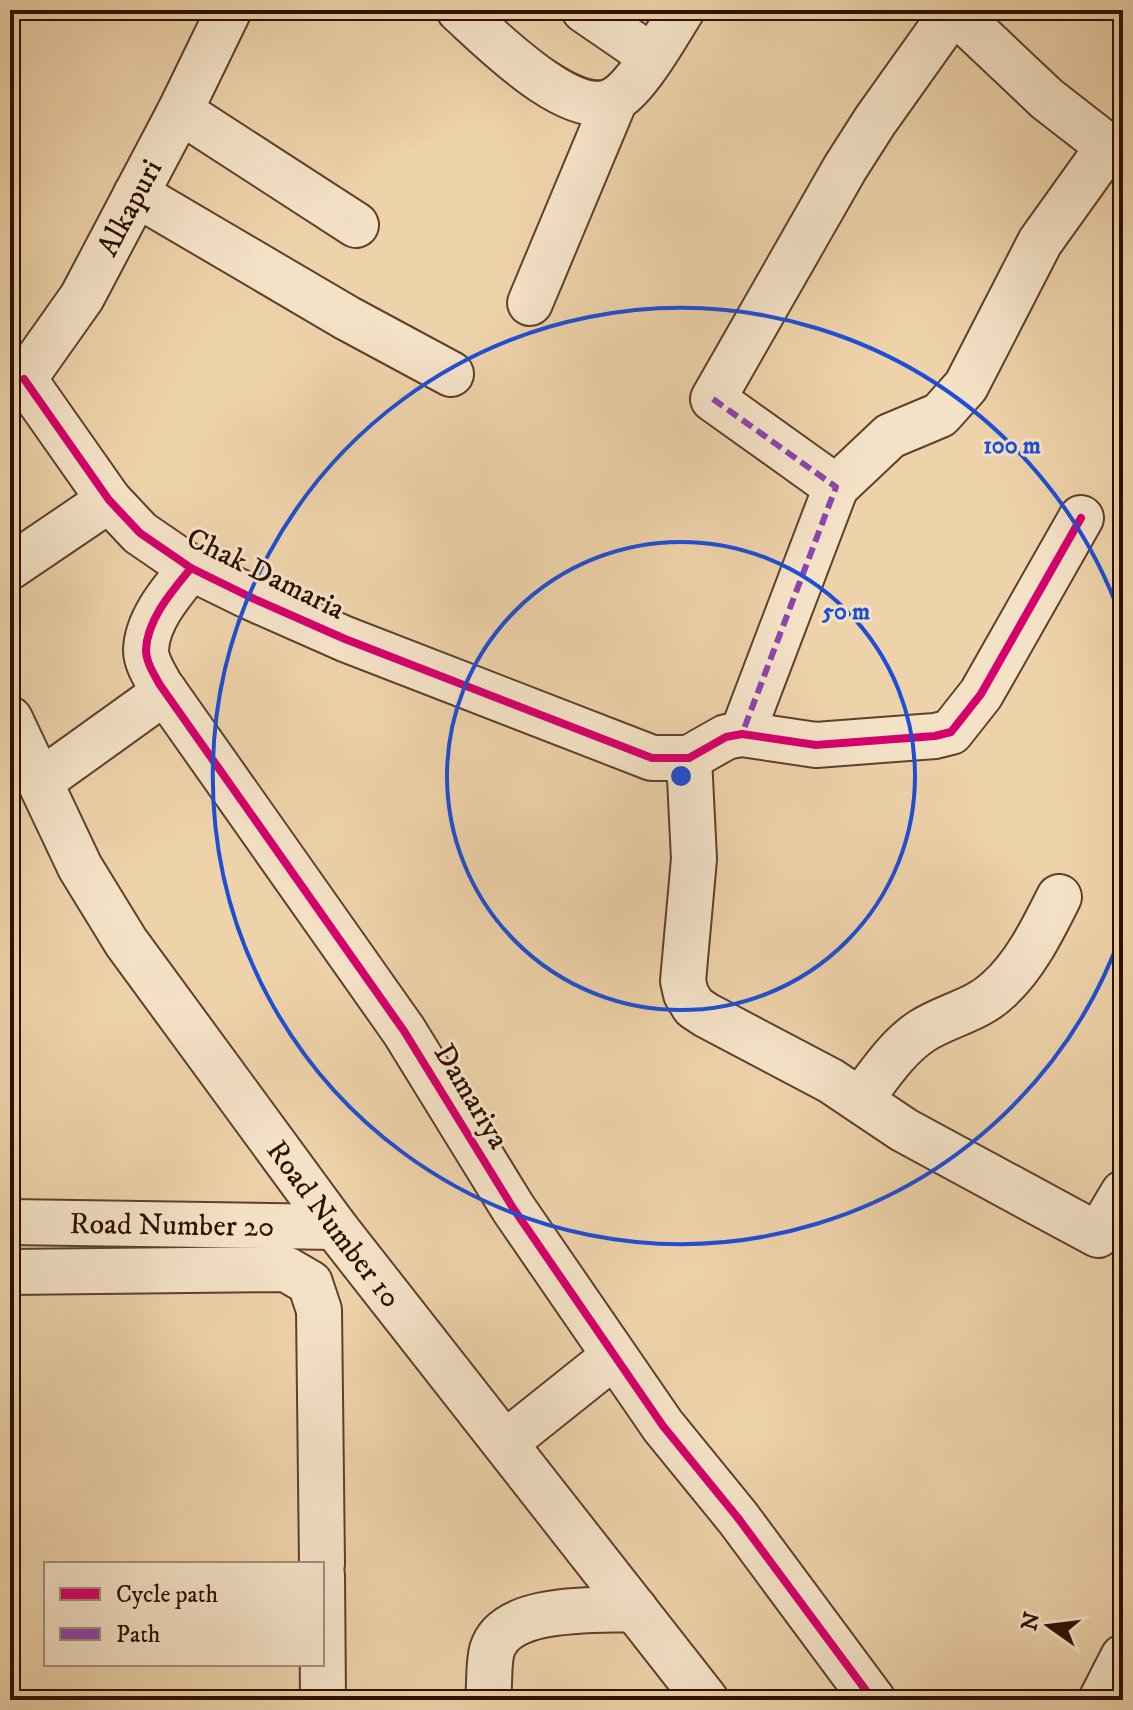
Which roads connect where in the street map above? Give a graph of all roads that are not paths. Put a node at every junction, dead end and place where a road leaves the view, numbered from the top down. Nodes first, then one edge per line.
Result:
1 (229, 10) edge
2 (459, 10) edge
3 (584, 10) edge
4 (682, 10) edge
5 (954, 10) edge
6 (651, 56) junction
7 (615, 100) junction
8 (180, 111) junction
9 (1115, 152) edge
10 (136, 194) junction
11 (356, 225) dead end
12 (530, 303) dead end
13 (451, 374) dead end
14 (17, 385) edge
15 (836, 487) junction
16 (109, 500) junction
17 (1081, 518) dead end
18 (10, 567) edge
19 (191, 568) junction
20 (165, 692) junction
21 (10, 719) edge
22 (742, 734) junction
23 (689, 758) junction
24 (41, 781) junction
25 (1059, 897) dead end
26 (860, 1100) junction
27 (1120, 1206) edge
28 (10, 1222) edge
29 (335, 1227) junction
30 (10, 1272) edge
31 (614, 1356) junction
32 (505, 1443) junction
33 (322, 1562) edge
34 (635, 1609) junction
35 (1123, 1657) edge
36 (323, 1666) edge
37 (854, 1694) edge
38 (323, 1700) edge
39 (488, 1700) edge
40 (706, 1700) edge
41 (1101, 1700) edge

1 - 8 street, Alkapuri
2 - 7 street
3 - 6 street
4 - 6 street
5 - 9 street
5 - 15 street
6 - 7 street
7 - 12 street
8 - 10 street, Alkapuri
8 - 11 street
9 - 15 street
10 - 13 street
10 - 14 street, Alkapuri
14 - 16 street, Chak Damaria
15 - 22 street
16 - 18 street
16 - 19 street, Chak Damaria
17 - 22 street
19 - 20 street, Damariya
19 - 23 street, Chak Damaria
20 - 24 street
20 - 31 street, Damariya
21 - 24 street, Road Number 10
22 - 23 street
23 - 26 street
24 - 29 street, Road Number 10
25 - 26 street
26 - 27 street
28 - 29 street, Road Number 20
29 - 32 street, Road Number 10
30 - 33 street
31 - 32 street
31 - 37 street, Damariya
32 - 34 street, Road Number 10
34 - 39 street
34 - 40 street, Road Number 10
35 - 41 street
36 - 38 street

